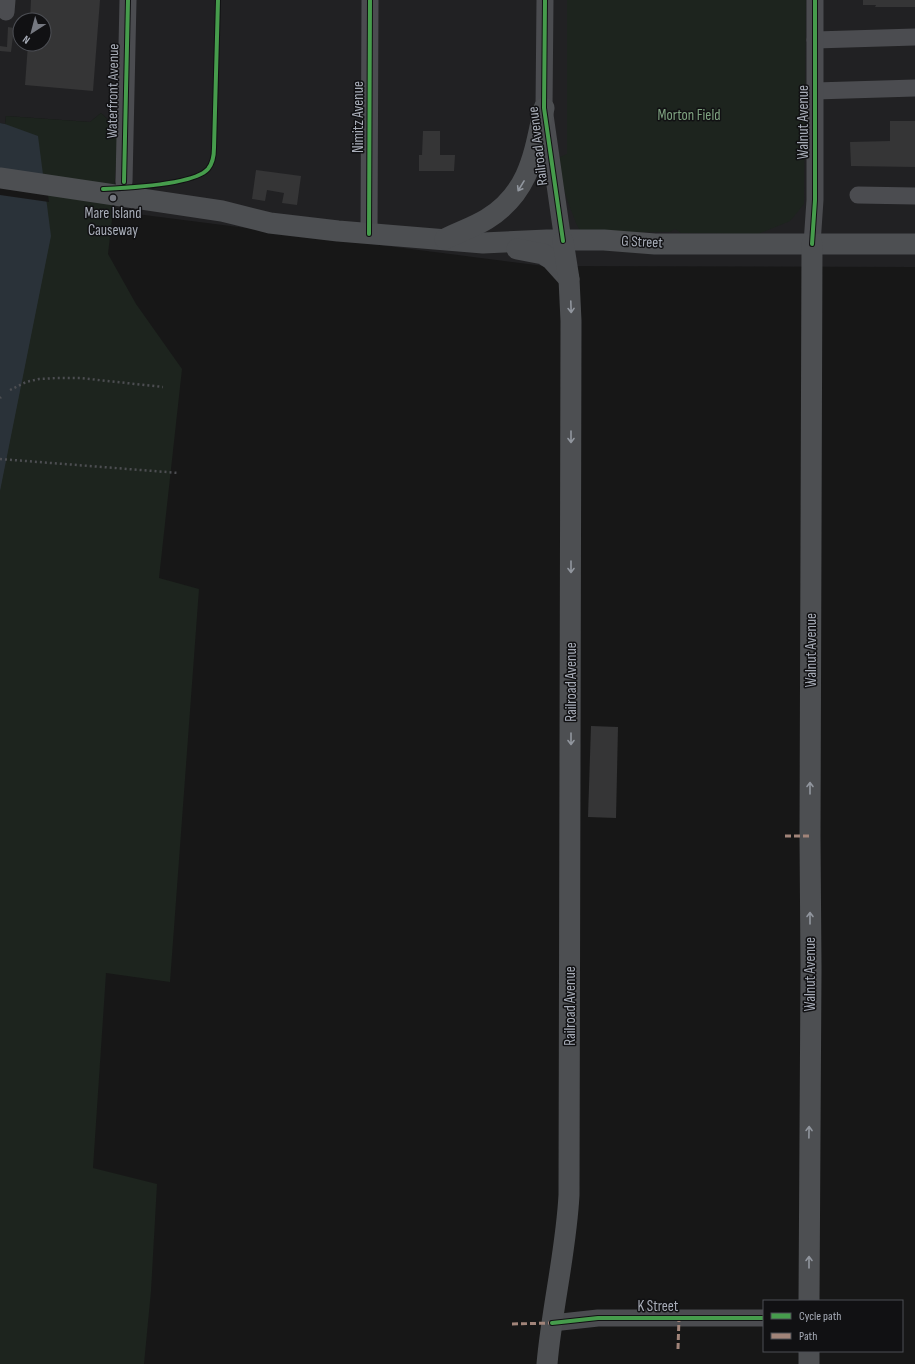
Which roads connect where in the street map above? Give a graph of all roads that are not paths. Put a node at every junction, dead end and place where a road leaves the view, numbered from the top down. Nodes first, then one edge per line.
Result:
1 (128, 0) edge
2 (370, 0) edge
3 (545, 0) edge
4 (815, 0) edge
5 (915, 37) edge
6 (815, 40) junction
7 (915, 88) edge
8 (815, 91) junction
9 (544, 108) junction
10 (0, 178) edge
11 (124, 182) dead end
12 (0, 191) edge
13 (858, 195) dead end
14 (915, 196) edge
15 (221, 217) junction
16 (369, 234) junction
17 (443, 240) junction
18 (563, 241) junction
19 (483, 242) junction
20 (812, 244) junction
21 (915, 244) edge
22 (568, 279) junction
23 (809, 1300) edge
24 (763, 1318) edge
25 (552, 1322) junction
26 (809, 1352) edge
27 (547, 1364) edge
28 (809, 1364) edge

1 - 11 street, Waterfront Avenue
2 - 16 street, Nimitz Avenue
3 - 9 street, Railroad Avenue
4 - 6 street, Walnut Avenue
5 - 6 street
6 - 8 street, Walnut Avenue
7 - 8 street
8 - 20 street, Walnut Avenue
9 -> 17 main road
9 - 18 street, Railroad Avenue
10 - 15 main road
12 - 15 main road
13 - 14 street
15 - 16 main road
16 - 17 main road, G Street
17 - 19 main road, G Street
18 - 19 main road, G Street
18 - 20 main road, G Street
18 - 22 main road, Railroad Avenue
19 - 22 main road
20 - 21 main road, G Street
23 -> 20 main road, Walnut Avenue
22 -> 25 main road, Railroad Avenue
24 - 25 street, K Street
25 - 27 main road, Railroad Avenue
26 - 28 main road

